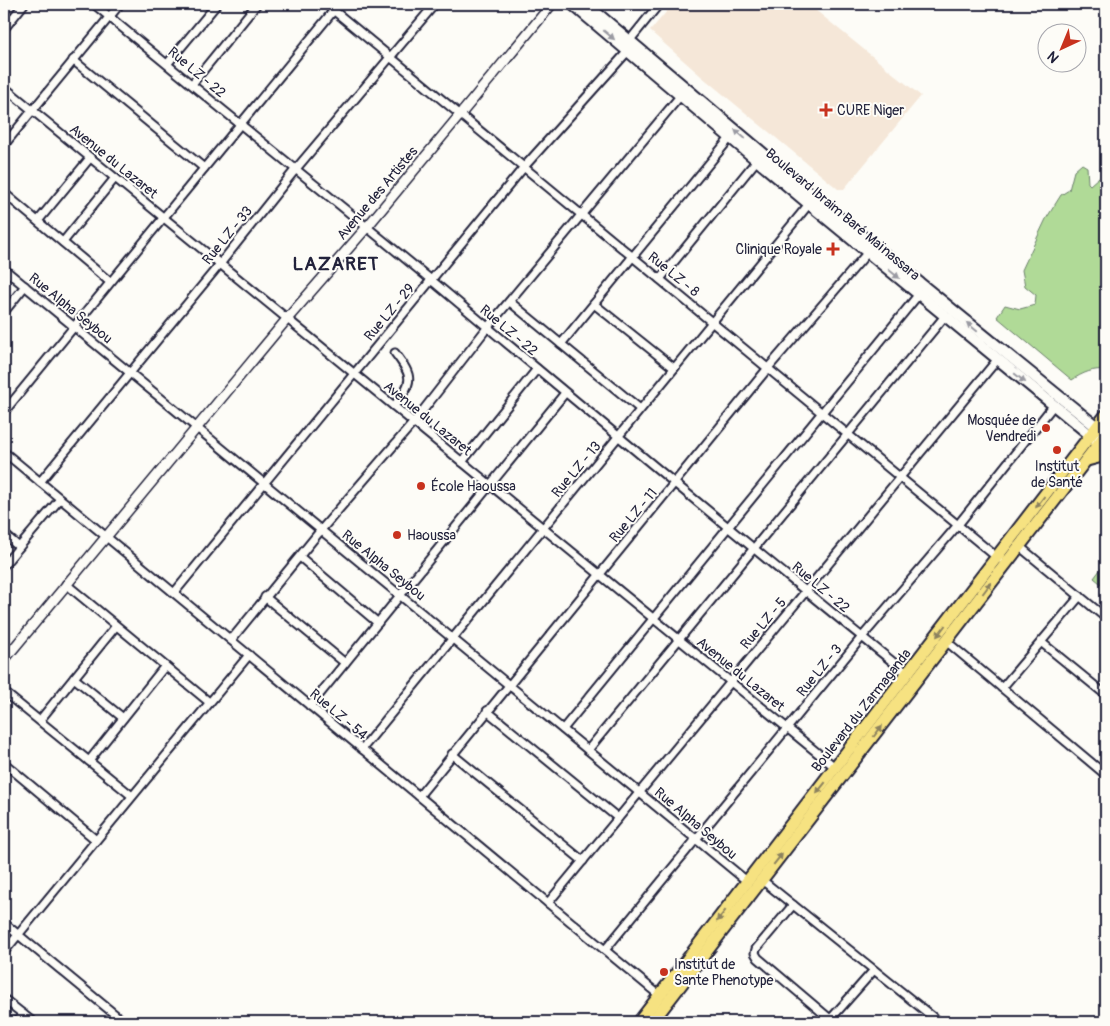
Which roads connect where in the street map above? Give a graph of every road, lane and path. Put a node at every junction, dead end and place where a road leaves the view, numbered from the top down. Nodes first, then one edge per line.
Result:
1 (24, 4) edge
2 (94, 4) edge
3 (120, 4) edge
4 (217, 4) edge
5 (257, 4) edge
6 (326, 4) edge
7 (339, 4) edge
8 (435, 4) edge
9 (552, 4) edge
10 (572, 4) edge
11 (586, 4) edge
12 (659, 4) edge
13 (334, 10) junction
14 (109, 16) junction
15 (4, 29) edge
16 (630, 40) junction
17 (628, 51) junction
18 (390, 56) junction
19 (73, 60) junction
20 (168, 64) junction
21 (192, 84) junction
22 (4, 87) edge
23 (681, 96) junction
24 (32, 110) junction
25 (460, 114) junction
26 (241, 125) junction
27 (730, 138) junction
28 (4, 145) edge
29 (90, 158) junction
30 (757, 160) junction
31 (524, 167) junction
32 (204, 168) junction
33 (295, 170) junction
34 (115, 178) junction
35 (4, 193) edge
36 (809, 204) junction
37 (581, 214) junction
38 (163, 217) junction
39 (38, 221) junction
40 (367, 227) junction
41 (63, 242) junction
42 (868, 252) junction
43 (633, 256) junction
44 (220, 264) junction
45 (4, 269) edge
46 (660, 279) junction
47 (432, 281) junction
48 (110, 282) junction
49 (25, 286) junction
50 (919, 294) junction
51 (510, 302) junction
52 (594, 304) junction
53 (4, 312) edge
54 (945, 316) junction
55 (287, 319) junction
56 (712, 322) junction
57 (74, 326) junction
58 (487, 328) junction
59 (561, 344) junction
60 (395, 353) dead end
61 (997, 360) junction
62 (674, 368) junction
63 (768, 368) junction
64 (537, 369) junction
65 (130, 372) junction
66 (354, 374) junction
67 (565, 393) junction
68 (394, 406) junction
69 (1053, 406) junction
70 (640, 409) junction
71 (4, 412) edge
72 (823, 413) junction
73 (1106, 415) edge
74 (414, 422) junction
75 (197, 427) junction
76 (848, 434) junction
77 (619, 437) junction
78 (1102, 437) edge
79 (4, 452) edge
80 (1106, 455) edge
81 (1087, 460) junction
82 (462, 462) junction
83 (901, 477) junction
84 (40, 482) junction
85 (264, 483) junction
86 (675, 484) junction
87 (490, 485) junction
88 (60, 498) junction
89 (957, 526) junction
90 (543, 528) junction
91 (728, 529) junction
92 (322, 530) junction
93 (4, 534) edge
94 (107, 537) junction
95 (1019, 546) junction
96 (19, 547) junction
97 (754, 549) junction
98 (300, 557) junction
99 (1001, 561) junction
100 (4, 565) edge
101 (600, 575) junction
102 (66, 584) junction
103 (807, 591) junction
104 (174, 593) junction
105 (400, 595) junction
106 (1080, 596) junction
107 (265, 597) junction
108 (653, 618) junction
109 (1106, 618) edge
110 (378, 623) junction
111 (116, 626) junction
112 (452, 638) junction
113 (862, 638) junction
114 (231, 640) junction
115 (680, 640) junction
116 (946, 641) junction
117 (1041, 642) junction
118 (249, 655) junction
119 (4, 660) edge
120 (345, 664) junction
121 (165, 666) junction
122 (908, 674) junction
123 (74, 678) junction
124 (731, 682) junction
125 (509, 685) junction
126 (1002, 688) junction
127 (4, 692) edge
128 (1106, 695) edge
129 (210, 702) junction
130 (310, 706) junction
131 (487, 711) junction
132 (123, 718) junction
133 (40, 720) junction
134 (788, 728) junction
135 (563, 729) junction
136 (362, 749) junction
137 (588, 750) junction
138 (452, 754) junction
139 (89, 760) junction
140 (4, 763) edge
141 (836, 768) junction
142 (1106, 775) edge
143 (640, 792) junction
144 (132, 796) junction
145 (419, 796) junction
146 (618, 818) junction
147 (696, 839) junction
148 (96, 840) junction
149 (583, 861) junction
150 (762, 880) junction
151 (748, 882) junction
152 (548, 903) junction
153 (794, 905) junction
154 (4, 923) edge
155 (18, 935) junction
156 (605, 950) junction
157 (4, 952) edge
158 (874, 970) junction
159 (659, 995) junction
160 (4, 999) edge
161 (23, 1014) junction
162 (646, 1021) edge
163 (829, 1021) edge
164 (17, 1022) edge
165 (33, 1022) edge
166 (124, 1022) edge
167 (939, 1022) edge

1 - 15 street
2 - 14 street, Rue LZ - 22
3 - 14 street
4 - 20 street
5 - 21 street
6 - 13 street, Rue LZ - 8
7 - 13 street
8 - 18 street, Rue LZ - 33
9 - 25 street, Avenue des Artistes
10 -> 17 main road, Boulevard Ibraim Baré Maïnassara
11 - 16 main road, Boulevard Ibraim Baré Maïnassara
12 - 16 street
13 - 18 street, Rue LZ - 8
13 - 26 street
14 - 19 street
14 - 20 street, Rue LZ - 22
78 -> 16 main road, Boulevard Ibraim Baré Maïnassara
17 - 23 main road, Boulevard Ibraim Baré Maïnassara
17 - 31 street, Rue LZ - 29
18 - 25 street, Rue LZ - 8
18 - 33 street, Rue LZ - 33
19 - 24 street
19 - 32 street
20 - 21 street, Rue LZ - 22
21 - 26 street, Rue LZ - 22
22 - 24 street, Avenue du Lazaret
23 - 27 main road, Boulevard Ibraim Baré Maïnassara
23 - 37 street
24 - 28 street
24 - 29 street, Avenue du Lazaret
25 - 31 street, Rue LZ - 8
25 - 40 street, Avenue des Artistes
26 - 32 street
26 - 33 street, Rue LZ - 22
27 - 30 main road, Boulevard Ibraim Baré Maïnassara
27 - 43 street
29 - 34 street, Avenue du Lazaret
29 - 39 street
30 - 36 main road, Boulevard Ibraim Baré Maïnassara
30 - 46 street
31 - 37 street, Rue LZ - 8
31 - 47 street, Rue LZ - 29
32 - 38 street
33 - 40 street, Rue LZ - 22
33 - 44 street, Rue LZ - 33
34 - 38 street, Avenue du Lazaret
34 - 41 street
35 - 39 street
36 - 42 main road, Boulevard Ibraim Baré Maïnassara
36 - 56 street, Rue LZ - 13
37 - 43 street, Rue LZ - 8
37 - 51 street
38 - 44 street, Avenue du Lazaret
38 - 48 street
39 - 41 street
40 - 47 street, Rue LZ - 22
40 - 55 street, Avenue des Artistes
41 - 48 street
42 -> 50 main road, Boulevard Ibraim Baré Maïnassara
42 - 63 street, Rue LZ - 11
43 - 46 street, Rue LZ - 8
43 - 52 street
44 - 55 street, Avenue du Lazaret
44 - 65 street, Rue LZ - 33
45 - 49 street, Rue Alpha Seybou
46 - 56 street, Rue LZ - 8
47 - 58 street, Rue LZ - 22
47 - 66 street, Rue LZ - 29
48 - 57 street
49 - 53 street
49 - 57 street, Rue Alpha Seybou
50 - 54 main road, Boulevard Ibraim Baré Maïnassara
50 - 72 street
51 - 58 street
51 - 59 street
52 - 59 street
52 - 62 street
54 - 61 main road, Boulevard Ibraim Baré Maïnassara
54 - 76 street
55 - 66 street, Avenue du Lazaret
55 - 75 street, Avenue des Artistes
56 - 62 street, Rue LZ - 13
56 - 63 street, Rue LZ - 8
57 - 65 street, Rue Alpha Seybou
57 - 71 street
58 - 64 street, Rue LZ - 22
58 - 74 street
59 - 70 street
60 - 68 street
61 -> 69 main road, Boulevard Ibraim Baré Maïnassara
61 - 83 street, Rue LZ - 5
62 - 70 street, Rue LZ - 13
63 - 72 street, Rue LZ - 8
63 - 86 street, Rue LZ - 11
64 - 67 street, Rue LZ - 22
64 - 82 street
65 - 75 street, Rue Alpha Seybou
65 - 84 street, Rue LZ - 33
66 - 68 street, Avenue du Lazaret
66 - 85 street, Rue LZ - 29
67 - 77 street, Rue LZ - 22
67 - 87 street
68 - 74 street, Avenue du Lazaret
69 - 78 main road, Boulevard Ibraim Baré Maïnassara
69 - 89 street, Rue LZ - 3
70 - 77 street, Rue LZ - 13
72 - 76 street, Rue LZ - 8
72 - 91 street
73 - 78 main road, Boulevard du Zarmaganda
74 - 82 street, Avenue du Lazaret
74 - 92 street
75 - 85 street, Rue Alpha Seybou
75 - 94 street, Avenue des Artistes
76 - 83 street, Rue LZ - 8
76 - 97 street
77 - 86 street, Rue LZ - 22
77 - 90 street, Rue LZ - 13
78 - 81 main road, Boulevard du Zarmaganda
78 -> 99 main road, Boulevard du Zarmaganda
79 - 84 street, Rue LZ - 54
80 - 81 main road
81 - 95 main road, Boulevard du Zarmaganda
82 - 87 street, Avenue du Lazaret
83 - 89 street, Rue LZ - 8
83 - 103 street, Rue LZ - 5
84 - 88 street, Rue LZ - 54
85 - 92 street, Rue Alpha Seybou
85 - 104 street, Rue LZ - 29
86 - 91 street, Rue LZ - 22
86 - 101 street, Rue LZ - 11
87 - 90 street, Avenue du Lazaret
87 - 105 street
88 - 94 street, Rue LZ - 54
88 - 96 street
89 - 99 street, Rue LZ - 8
89 - 113 street, Rue LZ - 3
90 - 101 street, Avenue du Lazaret
90 - 112 street, Rue LZ - 13
91 - 97 street, Rue LZ - 22
91 - 108 street
92 - 98 street
92 - 105 street, Rue Alpha Seybou
93 - 96 street
94 - 102 street, Avenue des Artistes
94 - 104 street, Rue LZ - 54
95 - 99 main road, Boulevard du Zarmaganda
95 - 106 street
96 - 100 street
97 - 103 street, Rue LZ - 22
97 - 115 street
98 - 107 street
98 - 110 street
116 -> 99 main road, Boulevard du Zarmaganda
99 -> 122 main road, Boulevard du Zarmaganda
101 - 108 street, Avenue du Lazaret
101 - 125 street, Rue LZ - 11
102 - 111 street
102 - 119 street, Avenue des Artistes
103 - 113 street, Rue LZ - 22
103 - 124 street, Rue LZ - 5
104 - 114 street, Rue LZ - 54
105 - 110 street
105 - 112 street, Rue Alpha Seybou
106 - 109 street
106 - 117 street
107 - 114 street
107 - 120 street
108 - 115 street, Avenue du Lazaret
108 - 135 street
110 - 120 street
111 - 121 street
111 - 123 street
112 - 125 street, Rue Alpha Seybou
112 - 136 street, Rue LZ - 13
113 - 122 street, Rue LZ - 22
113 - 134 street, Rue LZ - 3
114 - 118 street, Rue LZ - 54
115 - 124 street, Avenue du Lazaret
115 - 137 street
116 - 126 street
150 -> 116 main road, Boulevard du Zarmaganda
117 - 126 street
117 - 128 street
118 - 129 street
118 - 130 street, Rue LZ - 54
120 - 130 street
121 - 129 street
121 - 132 street
122 - 141 main road, Boulevard du Zarmaganda
123 - 132 street
123 - 133 street
124 - 134 street, Avenue du Lazaret
124 - 143 street, Rue LZ - 5
125 - 131 street, Rue LZ - 11
125 - 135 street, Rue Alpha Seybou
126 - 142 street
127 - 133 street
129 - 144 street
130 - 136 street, Rue LZ - 54
131 - 138 street, Rue LZ - 11
131 - 146 street
132 - 139 street
133 - 139 street
134 - 141 street, Avenue du Lazaret
134 - 147 street, Rue LZ - 3
135 - 137 street, Rue Alpha Seybou
136 - 145 street, Rue LZ - 54
137 - 143 street, Rue Alpha Seybou
138 - 145 street, Rue LZ - 11
138 - 149 street
139 - 144 street
140 - 148 street
141 -> 151 main road, Boulevard du Zarmaganda
143 - 146 street, Rue LZ - 5
143 - 147 street, Rue Alpha Seybou
144 - 148 street
145 - 152 street, Rue LZ - 54
146 - 149 street, Rue LZ - 5
147 - 151 street, Rue Alpha Seybou
147 - 156 street, Rue LZ - 3
148 - 155 street
149 - 152 street, Rue LZ - 5
150 - 153 street
150 - 162 main road, Boulevard du Zarmaganda
151 -> 159 main road, Boulevard du Zarmaganda
152 - 156 street, Rue LZ - 54
153 - 158 street
153 - 163 street
154 - 155 street
155 - 157 street
155 - 166 street
156 - 159 street, Rue LZ - 54
158 - 163 street
158 - 167 street
159 - 162 main road, Boulevard du Zarmaganda
160 - 161 street
161 - 164 street
161 - 165 street

